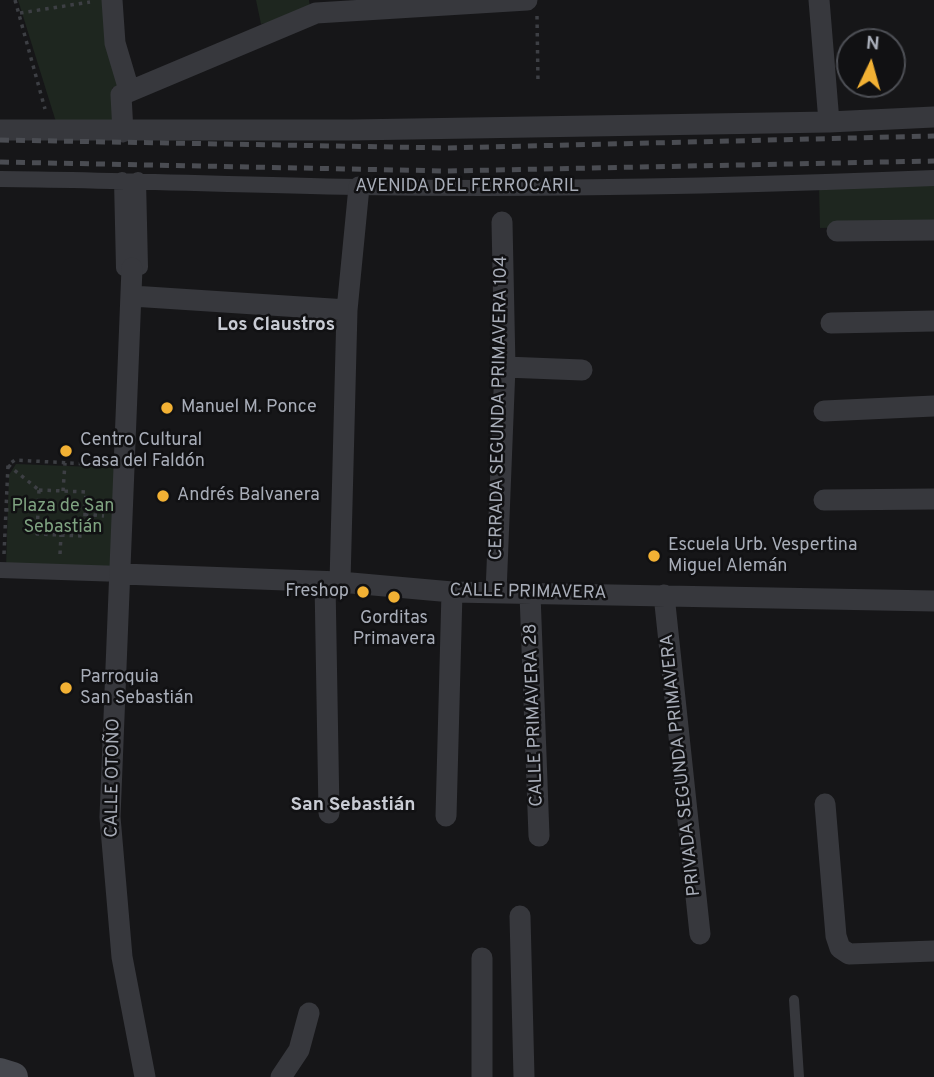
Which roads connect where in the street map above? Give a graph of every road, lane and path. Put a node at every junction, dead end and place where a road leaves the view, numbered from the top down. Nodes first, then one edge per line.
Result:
1 (15, 0) edge
2 (112, 0) edge
3 (818, 0) edge
4 (90, 2) dead end
5 (358, 4) edge
6 (316, 6) edge
7 (532, 7) edge
8 (19, 13) junction
9 (538, 82) dead end
10 (129, 90) junction
11 (934, 117) edge
12 (829, 122) junction
13 (0, 131) edge
14 (49, 132) junction
15 (123, 132) junction
16 (934, 178) edge
17 (0, 179) edge
18 (130, 180) junction
19 (359, 187) junction
20 (502, 222) dead end
21 (934, 230) edge
22 (837, 231) dead end
23 (132, 268) joint
24 (132, 296) junction
25 (347, 310) junction
26 (934, 321) edge
27 (831, 323) dead end
28 (505, 367) junction
29 (582, 370) dead end
30 (934, 406) edge
31 (824, 411) dead end
32 (65, 463) junction
33 (8, 465) junction
34 (126, 466) junction
35 (39, 490) junction
36 (63, 491) junction
37 (934, 499) edge
38 (824, 500) dead end
39 (5, 510) junction
40 (38, 512) junction
41 (85, 514) junction
42 (100, 516) dead end
43 (61, 535) junction
44 (60, 550) dead end
45 (2, 570) edge
46 (122, 574) junction
47 (332, 582) junction
48 (105, 591) dead end
49 (452, 592) junction
50 (496, 593) junction
51 (530, 594) junction
52 (664, 595) junction
53 (934, 601) edge
54 (825, 804) dead end
55 (329, 813) dead end
56 (446, 816) dead end
57 (539, 836) dead end
58 (520, 916) dead end
59 (700, 934) dead end
60 (934, 951) edge
61 (482, 958) dead end
62 (793, 1000) dead end
63 (309, 1013) dead end
64 (0, 1073) edge
65 (13, 1077) edge
66 (145, 1077) edge
67 (281, 1077) edge
68 (482, 1077) edge
69 (524, 1077) edge
70 (799, 1077) edge

1 - 8 path
2 - 10 street
3 - 12 street
4 - 8 path
5 - 6 street
5 - 7 street
6 - 10 street
7 - 9 path
8 - 14 path
10 - 15 street
11 - 12 street
12 - 15 street
13 - 14 street
14 - 15 street
16 - 19 street, AVENIDA DEL FERROCARIL
17 - 18 street, AVENIDA DEL FERROCARIL
18 - 19 street, AVENIDA DEL FERROCARIL
18 - 23 street
19 - 25 street
20 - 28 street, CERRADA SEGUNDA PRIMAVERA 104
21 - 22 street
23 - 24 street, CALLE OTOÑO
24 - 25 street
24 - 34 street, CALLE OTOÑO
25 - 47 street
26 - 27 street
28 - 29 street
28 - 50 street, CERRADA SEGUNDA PRIMAVERA 104
30 - 31 street
32 - 33 path
32 - 34 path
32 - 36 path
33 - 35 path
33 - 39 path
34 - 46 street, CALLE OTOÑO
35 - 36 path
35 - 40 path
36 - 41 path
37 - 38 street
39 - 40 path
39 - 45 path
40 - 43 path
41 - 42 path
41 - 43 path
43 - 44 path
45 - 46 street
46 - 47 street, CALLE PRIMAVERA
46 - 48 lane
46 - 66 street, CALLE OTOÑO
47 - 49 street, CALLE PRIMAVERA
47 - 55 street
49 - 50 street, CALLE PRIMAVERA
49 - 56 street
50 - 51 street, CALLE PRIMAVERA
51 - 52 street, CALLE PRIMAVERA
51 - 57 street, CALLE PRIMAVERA 28
52 - 53 street, CALLE PRIMAVERA
52 - 59 street, PRIVADA SEGUNDA PRIMAVERA
54 - 60 street
58 - 69 street
61 - 68 street
62 - 70 lane
63 - 67 street
64 - 65 main road

